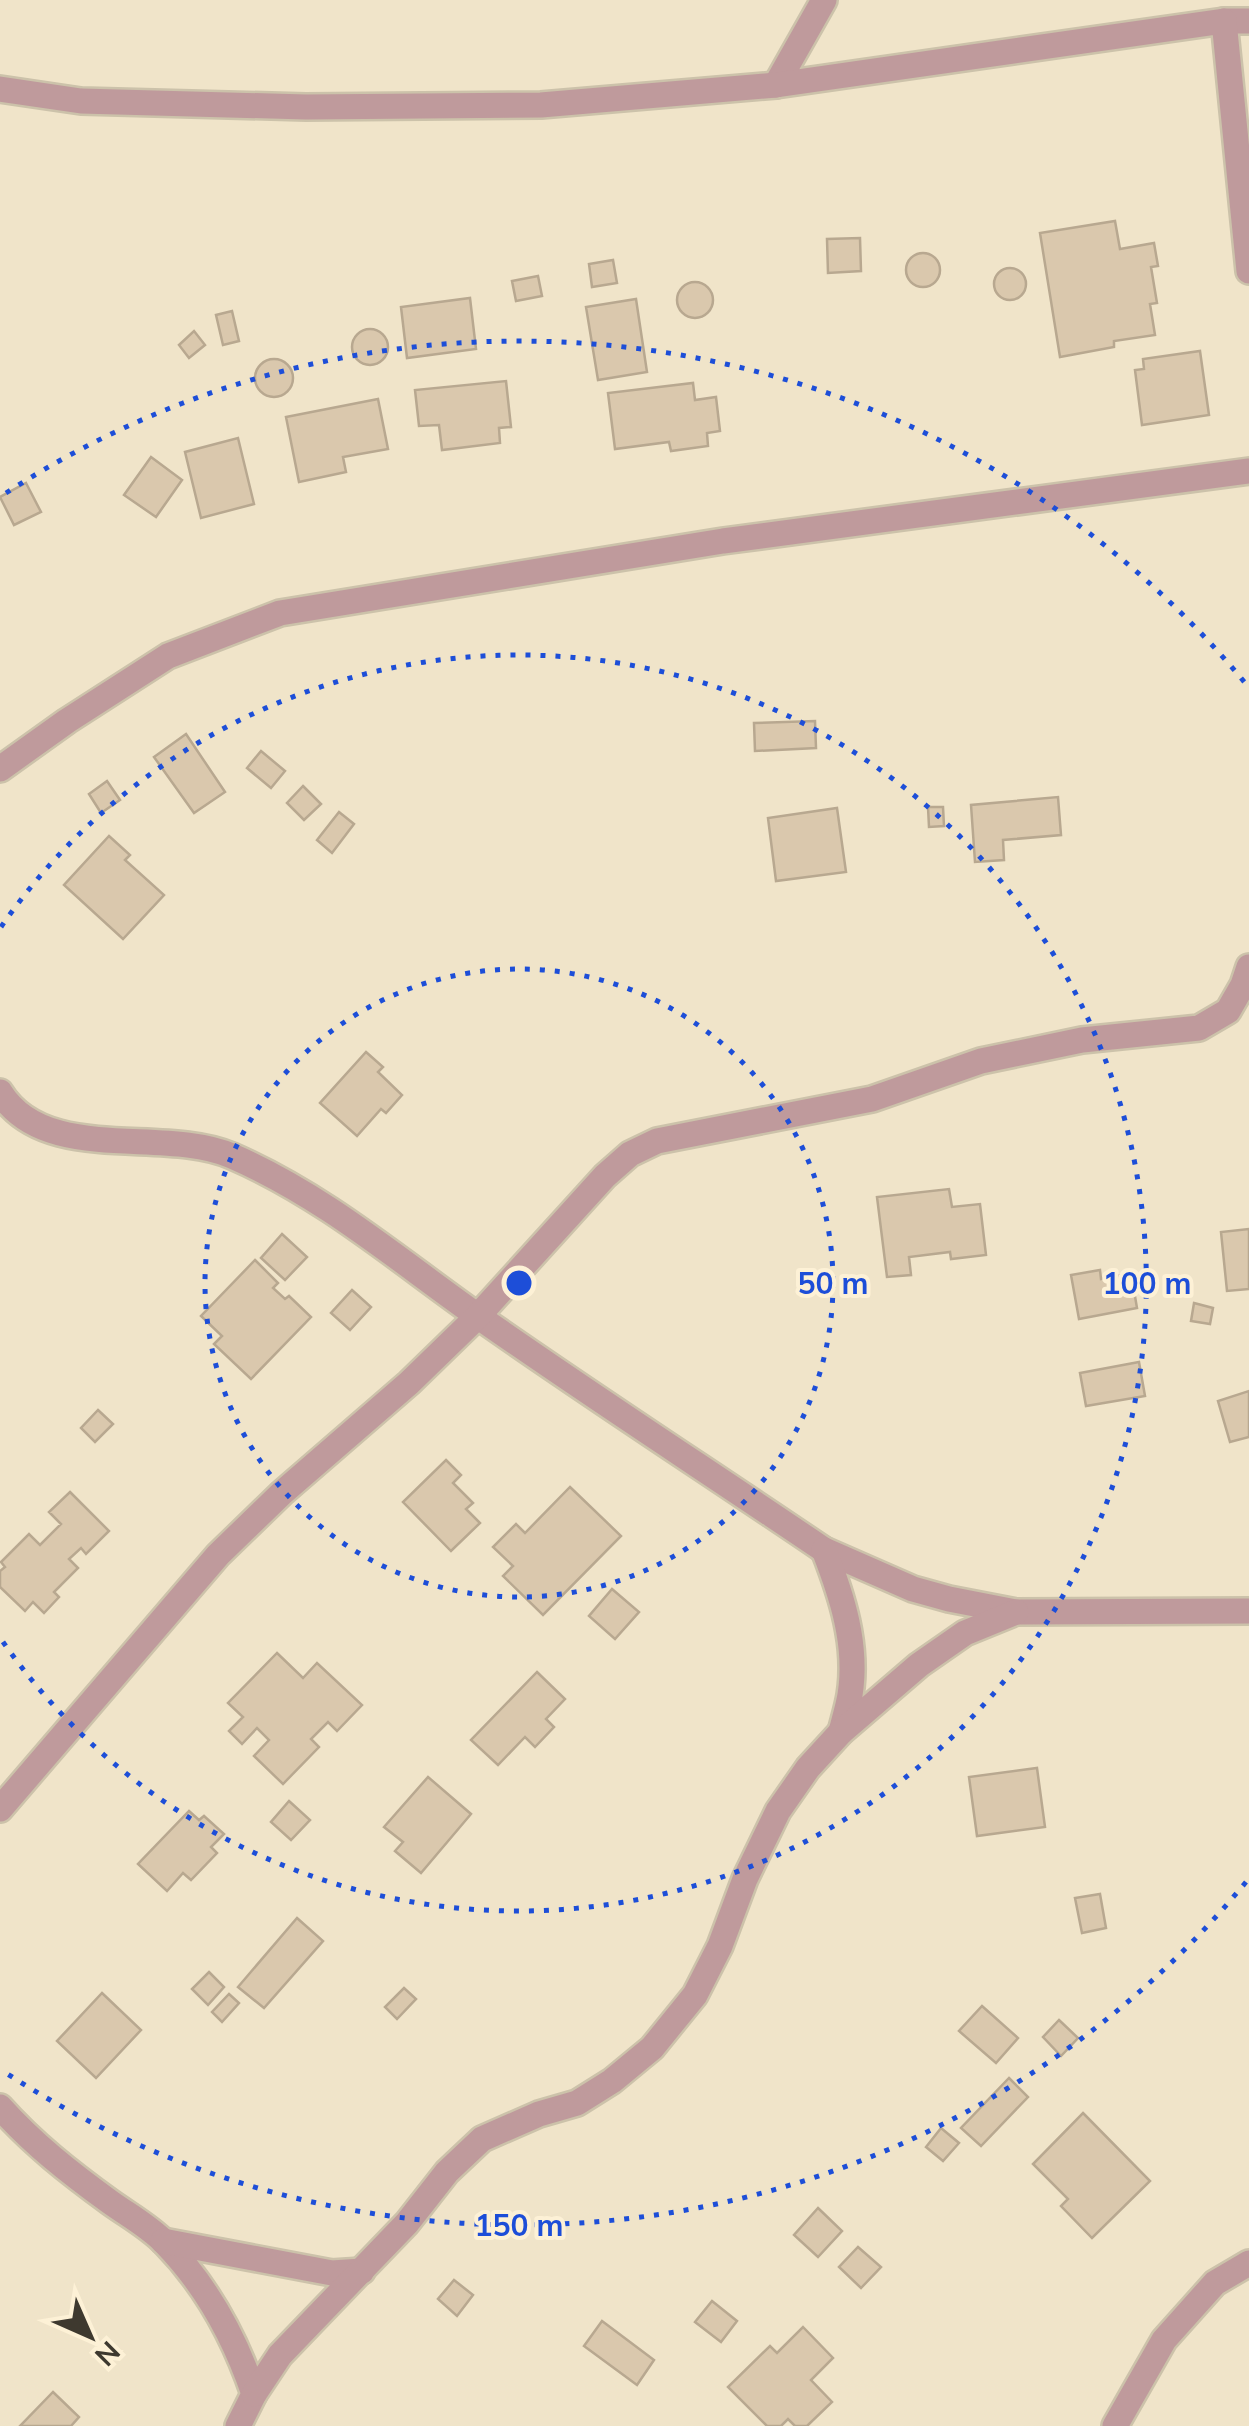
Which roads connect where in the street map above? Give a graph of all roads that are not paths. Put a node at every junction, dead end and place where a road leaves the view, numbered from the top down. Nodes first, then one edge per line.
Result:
1 (824, 0) edge
2 (1236, 21) edge
3 (776, 84) junction
4 (0, 89) edge
5 (1249, 271) edge
6 (1249, 471) edge
7 (0, 770) edge
8 (1249, 967) edge
9 (0, 1092) edge
10 (478, 1316) junction
11 (824, 1550) junction
12 (1249, 1611) edge
13 (1016, 1612) junction
14 (841, 1732) junction
15 (0, 1809) edge
16 (0, 2107) edge
17 (164, 2240) junction
18 (1249, 2263) edge
19 (362, 2271) junction
20 (254, 2394) junction
21 (238, 2426) edge
22 (1115, 2426) edge

1 - 3 street
2 - 3 street
2 - 5 street
3 - 4 street
6 - 7 street
8 - 10 street
9 - 10 street
10 - 11 street
10 - 15 street
11 - 13 street
11 - 14 street
12 - 13 street
13 - 14 street
14 - 19 street
16 - 17 street
17 - 19 street
17 - 20 street
18 - 22 street
19 - 20 street
20 - 21 street

